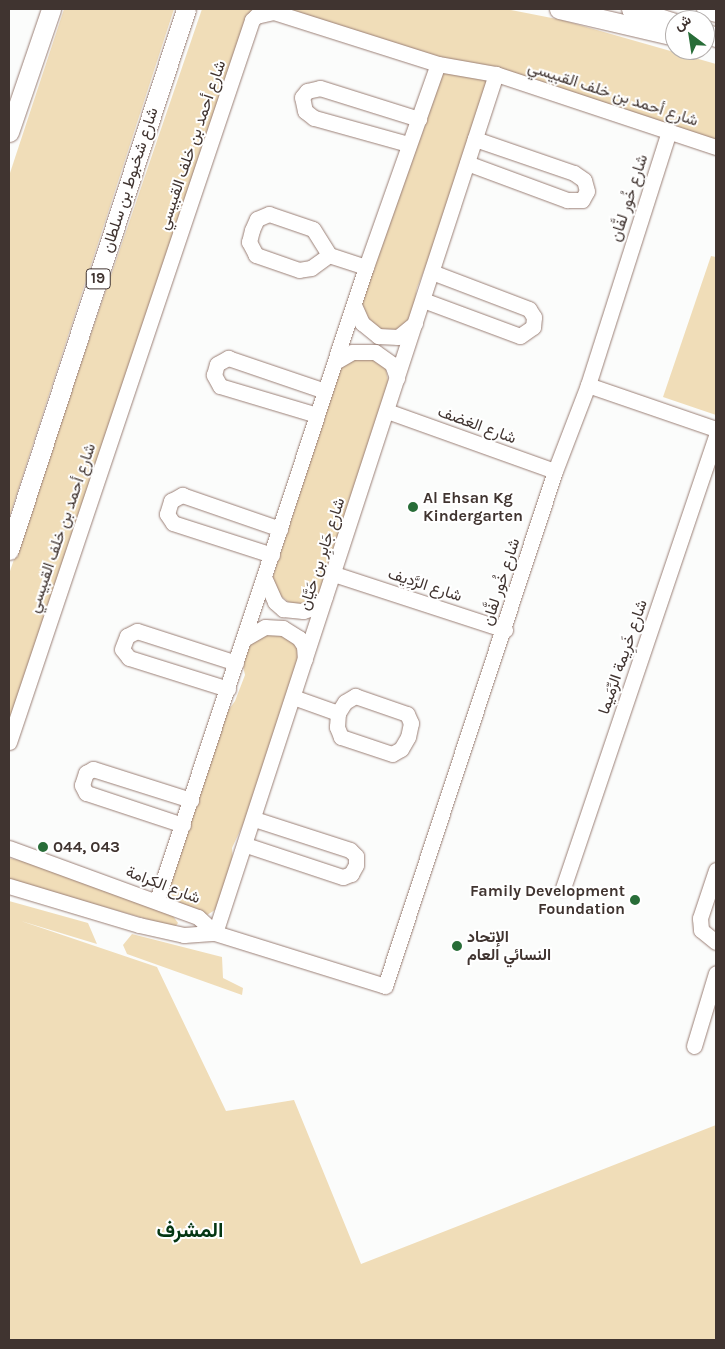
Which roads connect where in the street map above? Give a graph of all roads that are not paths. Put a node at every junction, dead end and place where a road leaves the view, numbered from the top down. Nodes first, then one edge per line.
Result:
1 (51, 9) edge
2 (559, 9) edge
3 (631, 9) edge
4 (706, 9) edge
5 (716, 12) edge
6 (187, 13) edge
7 (665, 21) edge
8 (665, 34) edge
9 (438, 64) junction
10 (496, 74) junction
11 (13, 108) edge
12 (419, 119) junction
13 (9, 131) edge
14 (669, 131) junction
15 (475, 139) junction
16 (408, 144) junction
17 (716, 147) edge
18 (467, 163) junction
19 (329, 255) junction
20 (366, 267) junction
21 (432, 272) junction
22 (423, 300) junction
23 (354, 305) junction
24 (416, 321) junction
25 (335, 362) junction
26 (397, 378) junction
27 (588, 385) junction
28 (325, 391) junction
29 (387, 411) junction
30 (317, 415) junction
31 (716, 430) edge
32 (716, 437) edge
33 (555, 471) junction
34 (280, 529) junction
35 (9, 550) edge
36 (272, 555) junction
37 (334, 574) junction
38 (264, 577) junction
39 (326, 597) junction
40 (505, 630) junction
41 (244, 639) junction
42 (306, 661) junction
43 (236, 663) junction
44 (228, 689) junction
45 (293, 697) junction
46 (338, 713) junction
47 (9, 742) edge
48 (191, 800) junction
49 (254, 818) junction
50 (183, 825) junction
51 (246, 845) junction
52 (9, 848) edge
53 (716, 870) edge
54 (9, 886) edge
55 (563, 888) dead end
56 (156, 900) junction
57 (215, 933) junction
58 (716, 942) edge
59 (716, 973) edge
60 (385, 986) joint
61 (694, 1046) dead end

1 - 11 main road
2 - 8 main road
3 - 7 main road
4 - 5 main road
6 - 35 main road, شارع شخبوط بن سلطان / 19
9 - 10 street, شارع أحمد بن خلف القبيسي
9 - 12 street
9 - 47 street, شارع أحمد بن خلف القبيسي
10 - 14 street, شارع أحمد بن خلف القبيسي
10 - 15 street, شارع جَابِر بن حَيَّان
11 - 13 main road
12 - 16 street
12 - 16 street
14 - 17 street, شارع أحمد بن خلف القبيسي
14 - 27 street, شارع خُور لفَّان
15 - 18 street, شارع جَابِر بن حَيَّان
15 - 18 street
16 - 20 street
18 - 21 street, شارع جَابِر بن حَيَّان
19 - 19 street
19 - 20 street
20 - 23 street
21 - 22 street, شارع جَابِر بن حَيَّان
21 - 22 street
22 - 24 street, شارع جَابِر بن حَيَّان
23 - 24 street
23 - 25 street
24 - 26 street, شارع جَابِر بن حَيَّان
25 - 26 street
25 - 28 street
26 - 29 street, شارع جَابِر بن حَيَّان
27 - 31 street
27 - 33 street, شارع خُور لفَّان
28 - 30 street
28 - 30 street
29 - 33 street, شارع الغضف
29 - 37 street, شارع جَابِر بن حَيَّان
30 - 34 street
32 - 55 street, شارع خَرِيمة الرِّمَيما
33 - 40 street, شارع خُور لفَّان
34 - 36 street
34 - 36 street
36 - 38 street
37 - 39 street, شارع جَابِر بن حَيَّان
37 - 40 street, شارع الرَّدِيف
38 - 39 street
38 - 41 street
39 - 42 street, شارع جَابِر بن حَيَّان
40 - 60 street, شارع خُور لفَّان
41 - 42 street
41 - 43 street
42 - 45 street, شارع جَابِر بن حَيَّان
43 - 44 street
43 - 44 street
44 - 48 street
45 - 46 street
45 - 49 street, شارع جَابِر بن حَيَّان
46 - 46 street
48 - 50 street
48 - 50 street
49 - 51 street, شارع جَابِر بن حَيَّان
49 - 51 street
50 - 56 street
51 - 57 street, شارع جَابِر بن حَيَّان
52 - 56 street, شارع الكرامة
53 - 58 street
54 - 57 street, شارع الكرامة
56 - 57 street, شارع الكرامة
57 - 60 street, شارع الكرامة
59 - 61 street

